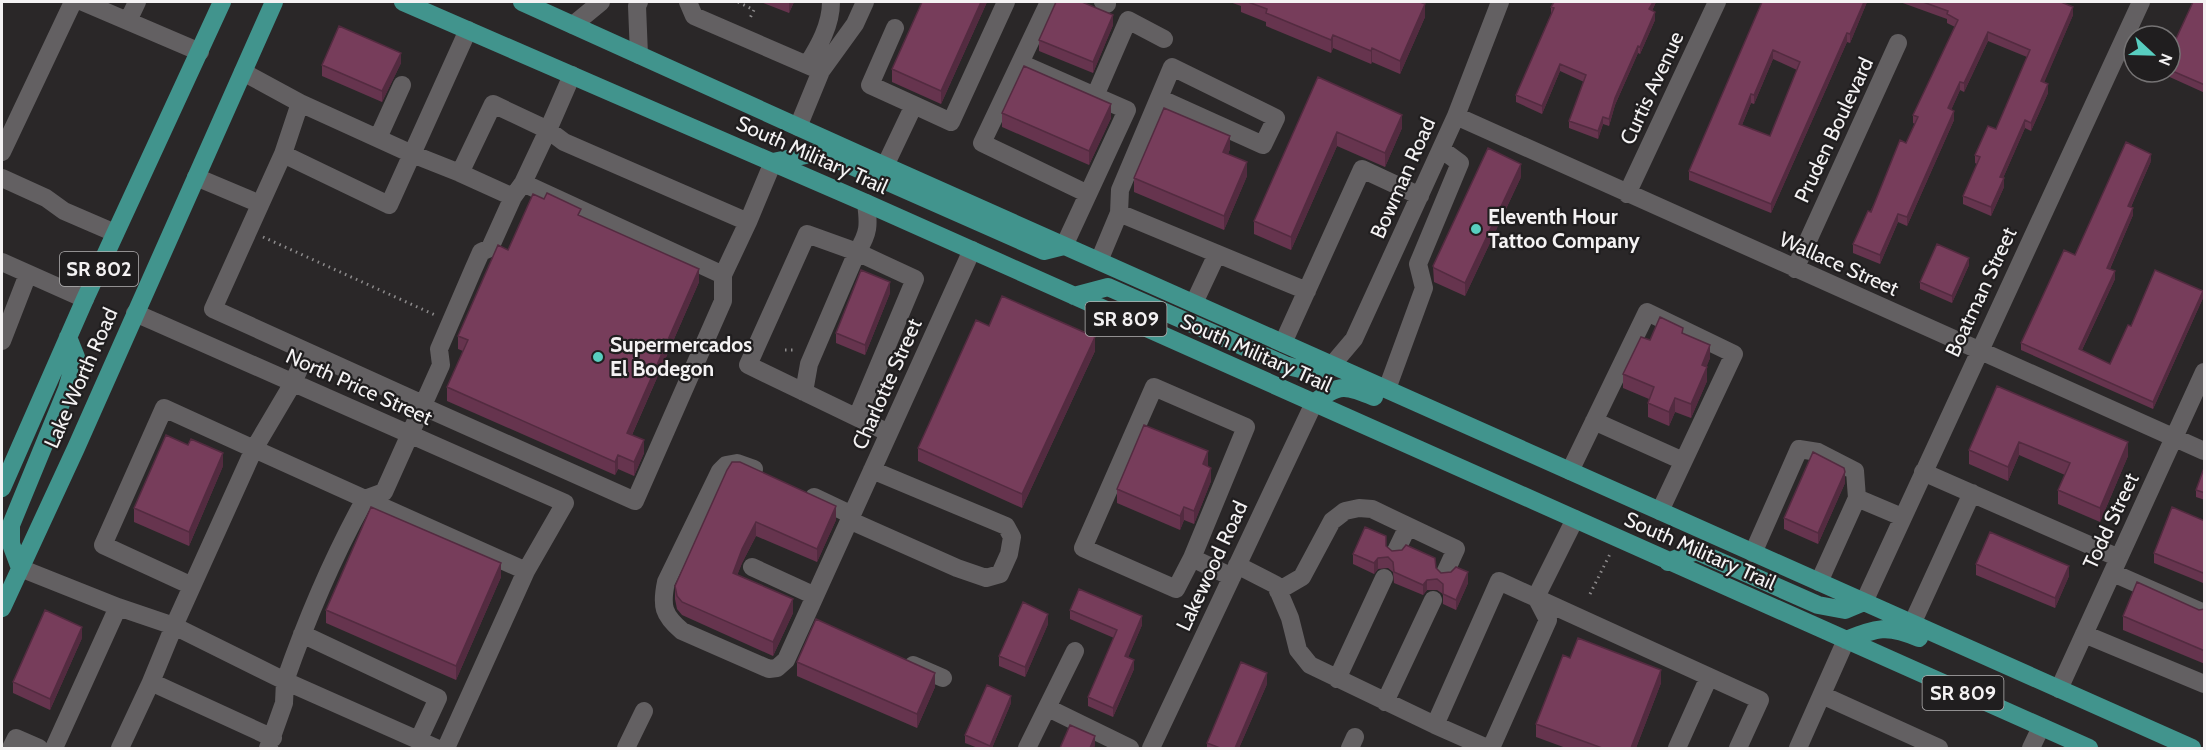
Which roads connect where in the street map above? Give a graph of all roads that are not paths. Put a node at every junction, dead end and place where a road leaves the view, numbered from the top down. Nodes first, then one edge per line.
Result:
1 (73, 2) edge
2 (83, 2) edge
3 (137, 2) edge
4 (222, 2) edge
5 (274, 2) edge
6 (403, 2) edge
7 (522, 2) edge
8 (601, 2) edge
9 (639, 2) edge
10 (831, 2) edge
11 (865, 2) edge
12 (1006, 2) edge
13 (1048, 2) edge
14 (1500, 2) edge
15 (1717, 2) edge
16 (2140, 2) edge
17 (691, 9) edge
18 (128, 21) junction
19 (573, 25) junction
20 (895, 28) dead end
21 (468, 30) junction
22 (1164, 39) dead end
23 (1899, 43) dead end
24 (200, 52) junction
25 (639, 55) junction
26 (1020, 63) junction
27 (814, 68) junction
28 (243, 72) junction
29 (572, 75) junction
30 (402, 85) dead end
31 (1095, 96) junction
32 (1159, 99) junction
33 (300, 103) junction
34 (914, 105) junction
35 (1456, 116) junction
36 (798, 127) junction
37 (548, 129) junction
38 (378, 138) junction
39 (1441, 149) junction
40 (2, 152) edge
41 (284, 154) junction
42 (412, 154) junction
43 (773, 162) junction
44 (885, 166) junction
45 (460, 173) junction
46 (196, 177) junction
47 (2, 178) edge
48 (518, 190) junction
49 (1088, 194) junction
50 (1627, 194) junction
51 (1420, 196) junction
52 (866, 203) junction
53 (260, 204) junction
54 (1119, 213) junction
55 (748, 222) junction
56 (115, 233) junction
57 (1064, 246) junction
58 (972, 250) junction
59 (858, 252) junction
60 (1217, 254) junction
61 (1099, 261) junction
62 (2, 262) edge
63 (1795, 268) junction
64 (28, 274) junction
65 (723, 275) junction
66 (1307, 291) junction
67 (1074, 296) junction
68 (85, 299) junction
69 (1194, 303) junction
70 (135, 313) junction
71 (68, 337) junction
72 (2, 341) edge
73 (1283, 343) junction
74 (1979, 351) junction
75 (306, 352) junction
76 (1332, 365) junction
77 (2205, 372) edge
78 (293, 383) junction
79 (1386, 389) junction
80 (804, 392) junction
81 (1314, 403) junction
82 (424, 406) junction
83 (857, 417) junction
84 (1594, 421) junction
85 (889, 433) junction
86 (411, 435) junction
87 (2174, 438) junction
88 (254, 449) junction
89 (2205, 451) edge
90 (8, 456) edge
91 (1546, 461) junction
92 (1683, 461) junction
93 (872, 470) junction
94 (1570, 471) junction
95 (1923, 472) junction
96 (769, 476) edge
97 (2, 488) edge
98 (800, 490) edge
99 (1972, 493) junction
100 (1857, 498) junction
101 (365, 499) junction
102 (1660, 511) junction
103 (1902, 518) junction
104 (1575, 519) junction
105 (848, 524) junction
106 (1408, 526) junction
107 (1396, 551) edge
108 (1753, 553) junction
109 (1192, 558) junction
110 (1668, 562) junction
111 (2116, 565) junction
112 (752, 567) dead end
113 (20, 568) junction
114 (526, 571) junction
115 (1234, 571) junction
116 (1445, 573) edge
117 (1384, 578) dead end
118 (1819, 582) junction
119 (192, 586) junction
120 (1278, 591) junction
121 (815, 596) junction
122 (1536, 597) junction
123 (1433, 600) dead end
124 (1864, 602) junction
125 (118, 607) junction
126 (2, 608) edge
127 (2205, 613) edge
128 (822, 623) edge
129 (1912, 624) junction
130 (174, 626) junction
131 (302, 634) junction
132 (2084, 634) junction
133 (1846, 640) junction
134 (1075, 651) dead end
135 (893, 655) edge
136 (1999, 663) junction
137 (1709, 677) junction
138 (943, 678) dead end
139 (1337, 679) junction
140 (285, 681) junction
141 (151, 682) junction
142 (2205, 684) edge
143 (2059, 689) junction
144 (1822, 695) junction
145 (1385, 702) junction
146 (1048, 708) junction
147 (644, 711) dead end
148 (1434, 725) junction
149 (2041, 727) junction
150 (418, 741) junction
151 (271, 743) edge
152 (11, 748) edge
153 (39, 748) edge
154 (54, 748) edge
155 (120, 748) edge
156 (436, 748) edge
157 (446, 748) edge
158 (626, 748) edge
159 (1027, 748) edge
160 (1130, 748) edge
161 (1151, 748) edge
162 (1489, 748) edge
163 (1677, 748) edge
164 (1738, 748) edge
165 (1798, 748) edge
166 (1939, 748) edge
167 (2031, 748) edge
168 (2089, 748) edge
169 (2192, 748) edge

1 - 40 street
2 - 18 street
3 - 18 street
4 - 24 main road, Lake Worth Road / SR 802
5 - 28 main road, Lake Worth Road / SR 802
6 - 21 main road, South Military Trail / SR 809
7 - 19 main road, South Military Trail / SR 809
8 - 19 street
9 - 25 street
10 - 27 street
11 - 27 street
12 - 34 street
13 - 26 street
14 - 35 street, Bowman Road
15 - 50 street, Curtis Avenue
16 - 74 street, Boatman Street
17 - 27 street
18 - 24 street
19 - 25 main road, South Military Trail / SR 809
20 - 34 street
21 - 29 main road, South Military Trail / SR 809
21 - 42 street
22 - 31 street
23 - 63 street, Pruden Boulevard
24 - 56 main road, Lake Worth Road / SR 802
25 - 36 main road, South Military Trail / SR 809
26 - 31 street
26 - 49 street
27 - 36 street
28 - 33 street
28 - 46 main road, Lake Worth Road / SR 802
29 - 37 street
29 - 43 main road, South Military Trail / SR 809
30 - 38 street
31 - 49 street
32 - 32 street
32 - 54 street
33 - 38 street
33 - 41 street
34 - 44 street
35 - 39 street, Bowman Road
35 - 50 street, Wallace Street
36 - 44 main road, South Military Trail / SR 809
37 - 45 street
37 - 48 street
37 - 55 street
38 - 42 street
39 - 51 street, Bowman Road
39 - 79 street
41 - 42 street
41 - 53 street
42 - 45 street
43 - 52 main road, South Military Trail / SR 809
43 - 55 street
43 - 57 main road
44 - 57 main road, South Military Trail / SR 809
45 - 48 street
46 - 53 street
46 - 70 main road, Lake Worth Road / SR 802
47 - 56 street
48 - 65 street
48 - 82 street
49 - 57 street
50 - 63 street, Wallace Street
51 - 66 street
51 - 76 street, Bowman Road
52 - 58 main road, South Military Trail / SR 809
52 - 59 street
53 - 75 street
54 - 60 street
54 - 61 street
55 - 65 street
56 - 68 main road, Lake Worth Road / SR 802
57 - 61 main road, South Military Trail / SR 809
58 - 67 main road, South Military Trail / SR 809
58 - 85 street, Charlotte Street
59 - 80 street
59 - 80 street
59 - 83 street
60 - 66 street
60 - 69 street
61 - 69 main road, South Military Trail / SR 809
62 - 64 street
63 - 74 street, Wallace Street
64 - 68 street
64 - 72 street
65 - 82 street
66 - 73 street
67 - 76 main road
67 - 81 main road, South Military Trail / SR 809
68 - 71 main road, Lake Worth Road / SR 802
69 - 73 main road, South Military Trail / SR 809
70 - 78 street, North Price Street
70 - 113 main road, Lake Worth Road / SR 802
71 - 90 main road, Lake Worth Road / SR 802
71 - 113 main road
73 - 76 main road, South Military Trail / SR 809
74 - 87 street, Wallace Street
74 - 95 street, Boatman Street
75 - 78 street
75 - 82 street
76 - 79 main road, South Military Trail / SR 809
77 - 87 street, Todd Street
78 - 86 street, North Price Street
78 - 88 street
79 - 91 main road, South Military Trail / SR 809
80 - 83 street
81 - 91 main road
81 - 104 main road, South Military Trail / SR 809
81 - 115 street, Lakewood Road
82 - 86 street
83 - 85 street
84 - 92 street
84 - 92 street
84 - 94 street
85 - 93 street, Charlotte Street
86 - 101 street
86 - 114 street, North Price Street
87 - 89 street, Wallace Street
87 - 111 street, Todd Street
88 - 101 street
88 - 119 street
88 - 119 street
90 - 97 main road, Lake Worth Road / SR 802
91 - 94 main road, South Military Trail / SR 809
92 - 102 street
93 - 105 street, Charlotte Street
93 - 105 street
94 - 102 main road, South Military Trail / SR 809
95 - 99 street
95 - 103 street, Boatman Street
96 - 121 street, Charlotte Street
98 - 105 street
99 - 111 street
99 - 129 street
100 - 103 street
100 - 108 street
100 - 118 street
101 - 114 street
101 - 131 street
102 - 108 main road, South Military Trail / SR 809
103 - 124 street, Boatman Street
104 - 110 main road, South Military Trail / SR 809
104 - 122 street
105 - 121 street, Charlotte Street
106 - 107 street
106 - 116 street
106 - 120 street
108 - 118 main road, South Military Trail / SR 809
109 - 109 street
109 - 115 street
110 - 124 main road
110 - 133 main road, South Military Trail / SR 809
111 - 127 street
111 - 132 street, Todd Street
112 - 121 street
113 - 125 street
113 - 126 main road, Lake Worth Road / SR 802
114 - 157 street
115 - 120 street
115 - 161 street, Lakewood Road
117 - 139 street
118 - 124 main road, South Military Trail / SR 809
119 - 130 street
120 - 139 street
121 - 128 street
122 - 137 street
122 - 148 street
122 - 162 street
123 - 145 street
124 - 129 main road, South Military Trail / SR 809
125 - 130 street
125 - 154 street
129 - 136 main road, South Military Trail / SR 809
130 - 140 street
130 - 141 street
131 - 140 street
131 - 150 street
132 - 142 street
132 - 143 street, Todd Street
133 - 136 main road
133 - 144 street
133 - 149 main road, South Military Trail / SR 809
134 - 146 street
135 - 138 street
136 - 143 main road, South Military Trail / SR 809
137 - 163 street
137 - 164 street
139 - 145 street
140 - 150 street
140 - 151 street
141 - 151 street
141 - 155 street
143 - 169 main road, South Military Trail / SR 809
144 - 165 street
144 - 166 street
145 - 148 street
146 - 159 street
146 - 160 street
147 - 158 street
148 - 162 street
149 - 167 street
149 - 168 main road, South Military Trail / SR 809
150 - 156 street
152 - 153 street

